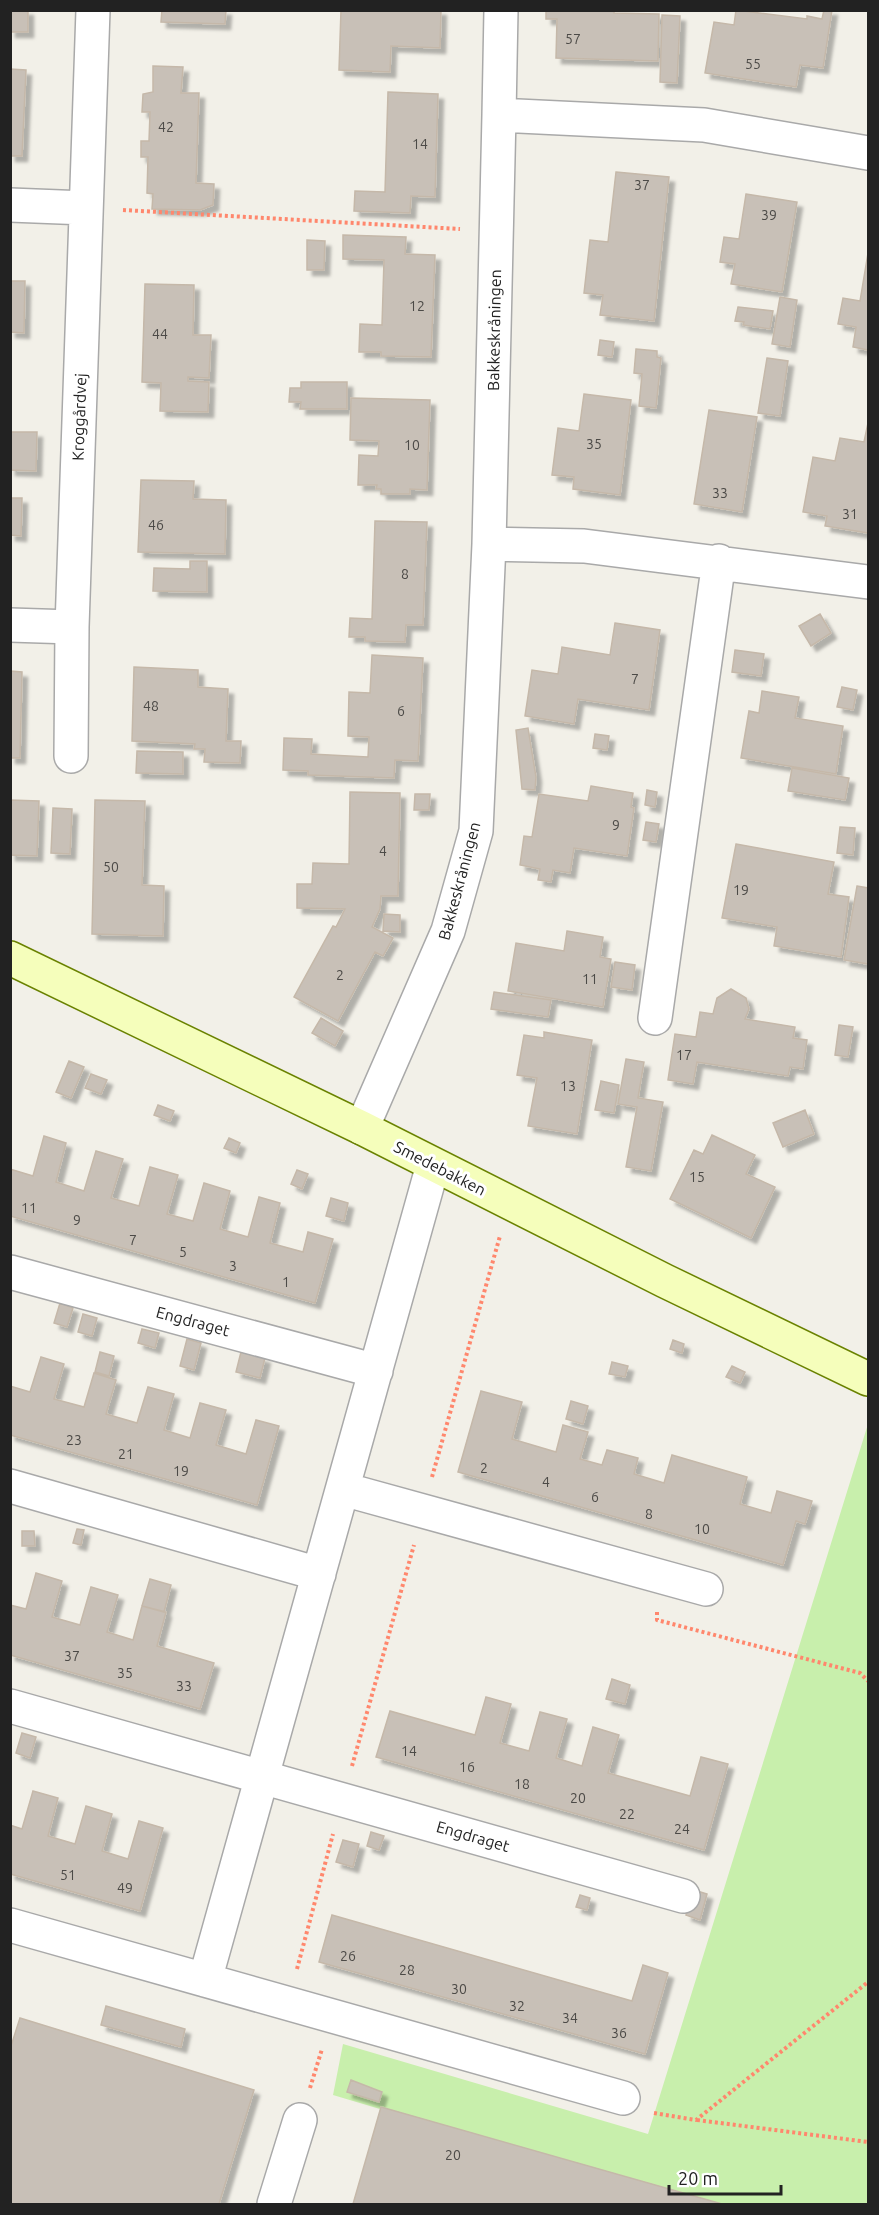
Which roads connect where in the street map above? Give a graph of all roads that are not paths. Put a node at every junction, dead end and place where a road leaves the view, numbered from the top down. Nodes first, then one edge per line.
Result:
1 (93, 10) edge
2 (501, 10) edge
3 (499, 115) junction
4 (868, 153) edge
5 (10, 205) edge
6 (86, 208) junction
7 (489, 544) junction
8 (719, 561) junction
9 (868, 582) edge
10 (10, 625) edge
11 (72, 627) junction
12 (71, 756) dead end
13 (10, 957) edge
14 (655, 1018) dead end
15 (362, 1128) junction
16 (433, 1165) junction
17 (10, 1272) edge
18 (376, 1371) junction
19 (868, 1378) edge
20 (10, 1486) edge
21 (343, 1490) junction
22 (318, 1574) junction
23 (706, 1590) dead end
24 (10, 1706) edge
25 (262, 1776) junction
26 (683, 1896) dead end
27 (10, 1925) edge
28 (205, 1980) junction
29 (623, 2098) road end
30 (300, 2120) road end
31 (274, 2205) edge

1 - 6 street, Kroggårdvej
2 - 3 street, Bakkeskråningen
3 - 4 street
3 - 7 street, Bakkeskråningen
5 - 6 street
6 - 11 street, Kroggårdvej
7 - 8 street
7 - 15 street, Bakkeskråningen
8 - 9 street
8 - 14 street
10 - 11 street
11 - 12 street, Kroggårdvej
13 - 15 street, Smedebakken
15 - 16 street, Smedebakken
16 - 18 street
16 - 19 street, Smedebakken
17 - 18 street, Engdraget
18 - 21 street
20 - 22 street
21 - 22 street
21 - 23 street
22 - 25 street
24 - 25 street, Engdraget
25 - 26 street, Engdraget
25 - 28 street
27 - 28 street
28 - 29 street
30 - 31 street

